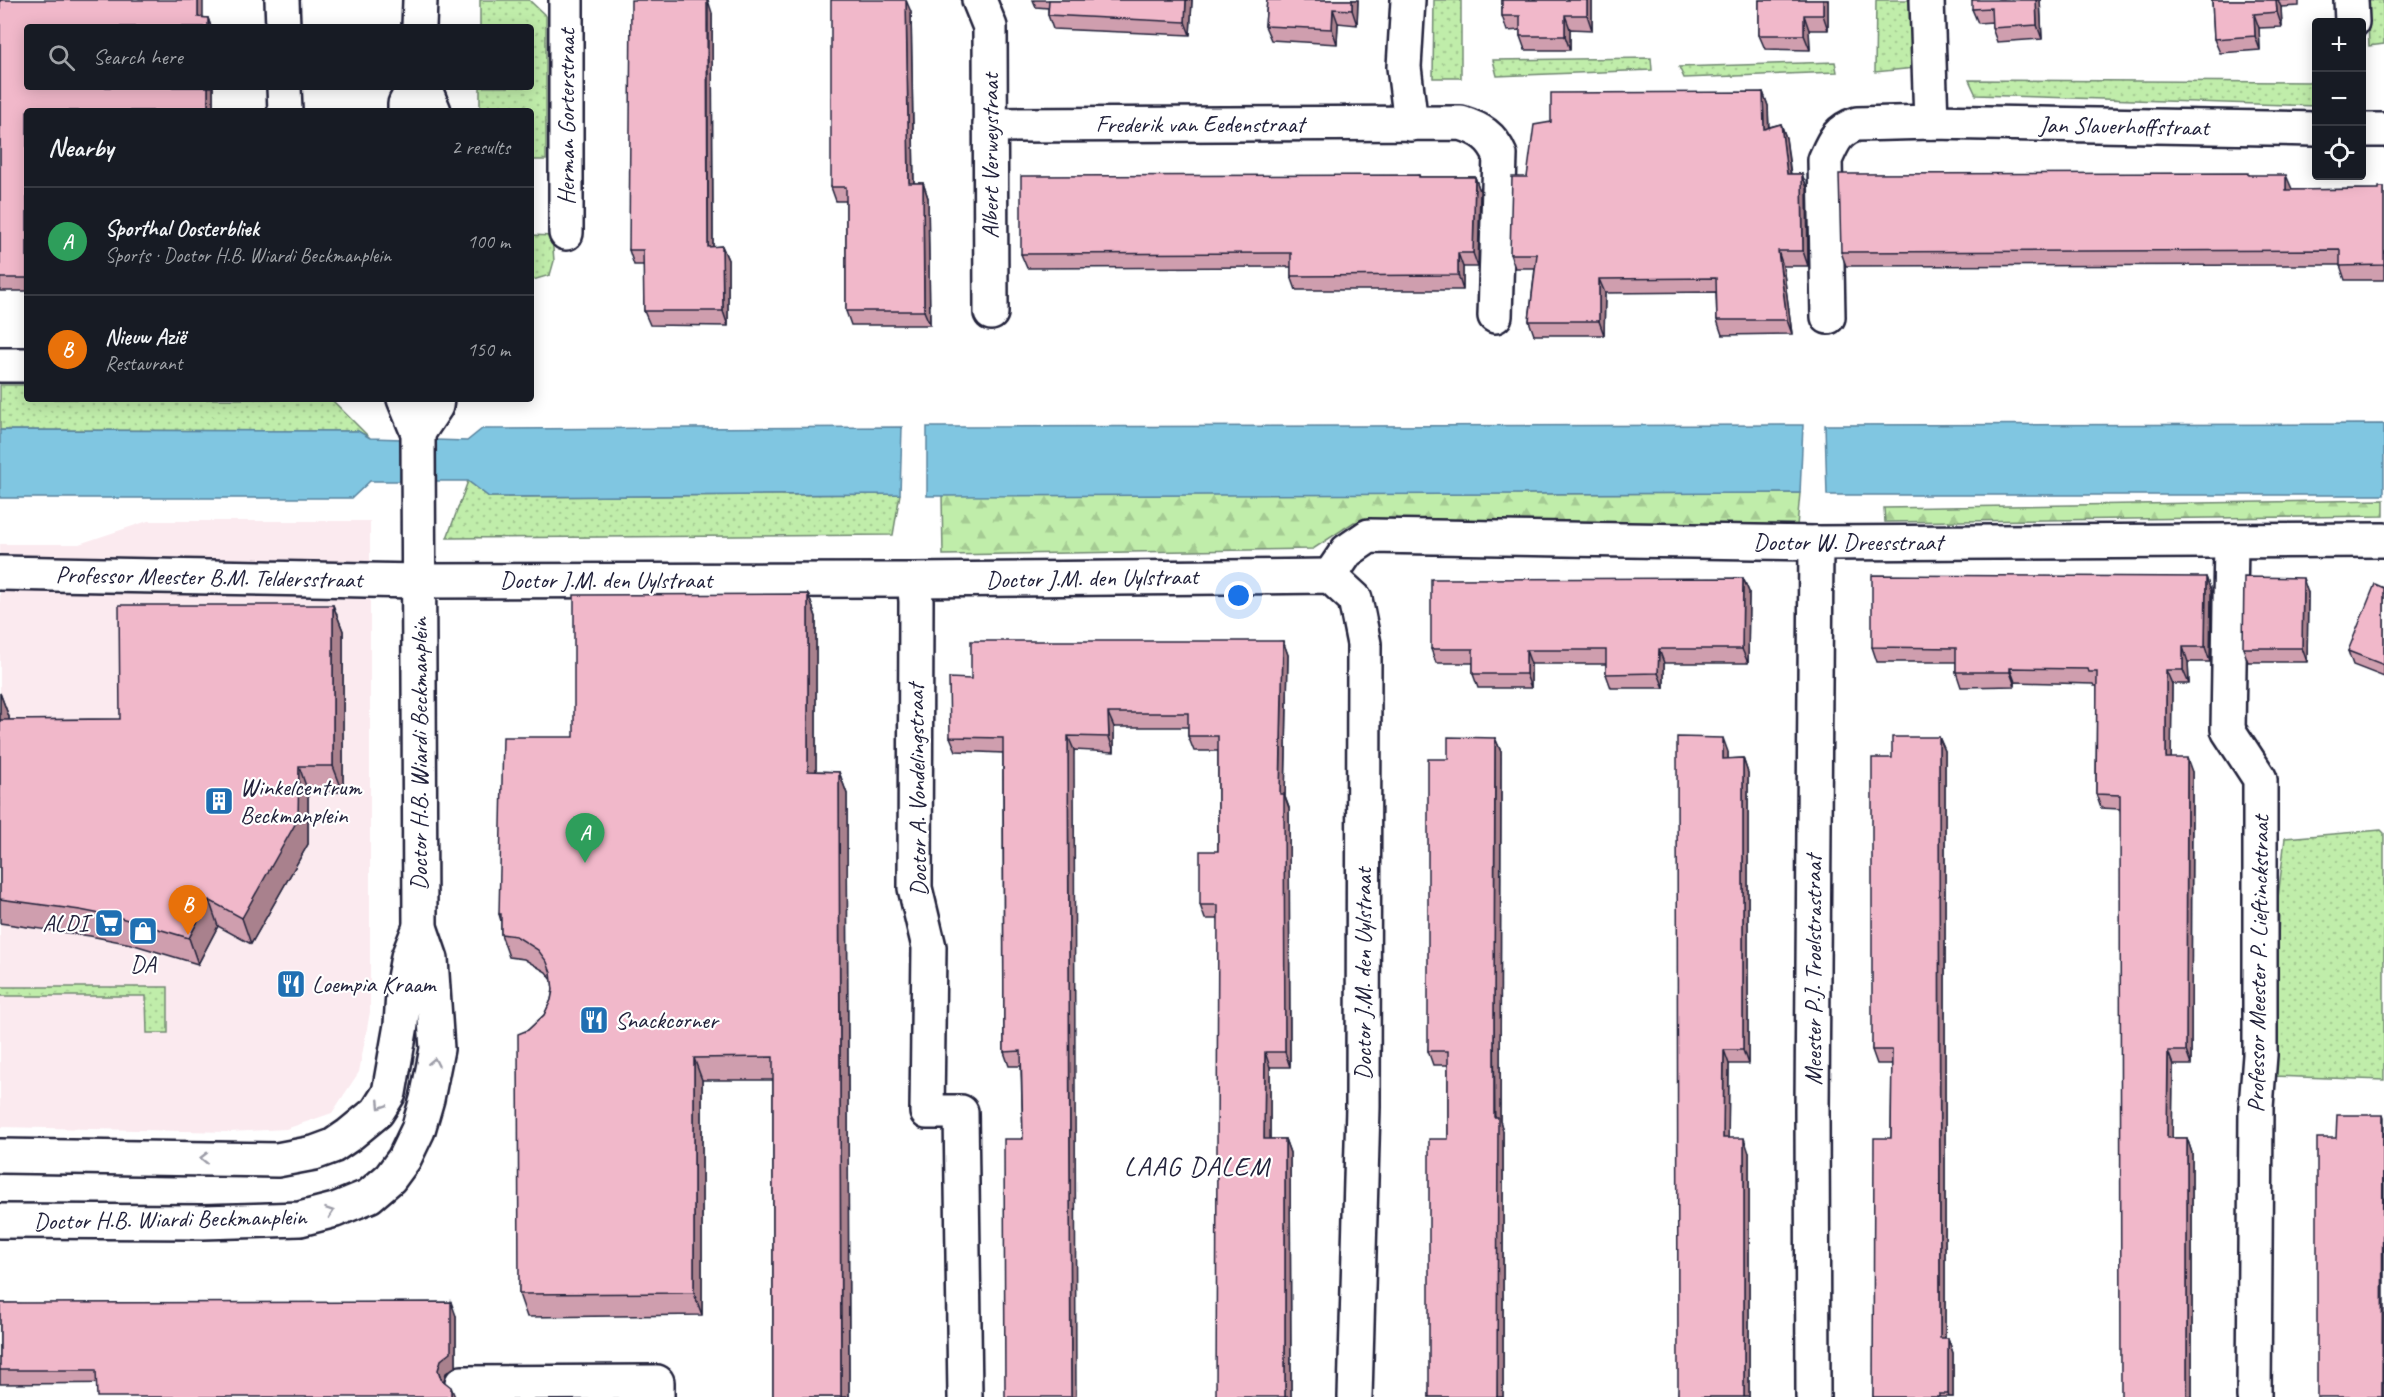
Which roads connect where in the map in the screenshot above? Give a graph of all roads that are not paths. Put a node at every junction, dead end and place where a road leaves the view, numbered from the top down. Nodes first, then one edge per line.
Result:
1 (282, 0) edge
2 (420, 0) edge
3 (566, 0) edge
4 (979, 0) edge
5 (1408, 0) edge
6 (1927, 0) edge
7 (2351, 0) edge
8 (2352, 18) edge
9 (283, 24) edge
10 (420, 24) edge
11 (284, 90) edge
12 (412, 90) edge
13 (425, 90) edge
14 (285, 108) edge
15 (405, 108) edge
16 (433, 108) edge
17 (1931, 122) junction
18 (1411, 124) junction
19 (990, 125) junction
20 (2312, 129) edge
21 (2366, 130) edge
22 (2384, 130) edge
23 (566, 233) dead end
24 (991, 314) dead end
25 (1495, 316) dead end
26 (1828, 317) dead end
27 (0, 365) edge
28 (24, 365) edge
29 (405, 402) edge
30 (437, 402) edge
31 (418, 433) junction
32 (2384, 540) edge
33 (2231, 541) junction
34 (1816, 543) junction
35 (0, 573) edge
36 (1330, 576) junction
37 (914, 580) junction
38 (417, 581) junction
39 (420, 927) junction
40 (0, 1156) edge
41 (0, 1221) edge
42 (462, 1383) dead end
43 (657, 1397) edge
44 (965, 1397) edge
45 (1355, 1397) edge
46 (1813, 1397) edge
47 (2254, 1397) edge

1 - 9 street
2 - 10 street
3 - 23 street, Herman Gorterstraat
4 - 19 street, Albert Verweystraat
5 - 18 street
6 - 17 street
7 - 8 street
11 - 14 street
12 - 15 street
13 - 16 street
17 - 20 street, Jan Slauerhoffstraat
17 - 26 street, Jan Slauerhoffstraat
18 - 19 street, Frederik van Eedenstraat
18 - 25 street, Frederik van Eedenstraat
19 - 24 street, Albert Verweystraat
21 - 22 street
27 - 28 street
29 - 31 street
30 - 31 street
31 - 38 street, Doctor H.B. Wiardi Beckmanplein
32 - 33 street, Doctor W. Dreesstraat
33 - 34 street, Doctor W. Dreesstraat
33 - 47 street, Professor Meester P. Lieftinckstraat
34 - 36 street, Doctor W. Dreesstraat
34 - 46 street, Meester P.J. Troelstrastraat
35 - 38 street, Professor Meester B.M. Teldersstraat
36 - 37 street, Doctor J.M. den Uylstraat
36 - 45 street, Doctor J.M. den Uylstraat
37 - 38 street, Doctor J.M. den Uylstraat
37 - 44 street, Doctor A. Vondelingstraat
38 - 39 street, Doctor H.B. Wiardi Beckmanplein
39 -> 40 street, Doctor H.B. Wiardi Beckmanplein
41 -> 39 street, Doctor H.B. Wiardi Beckmanplein
42 - 43 street

